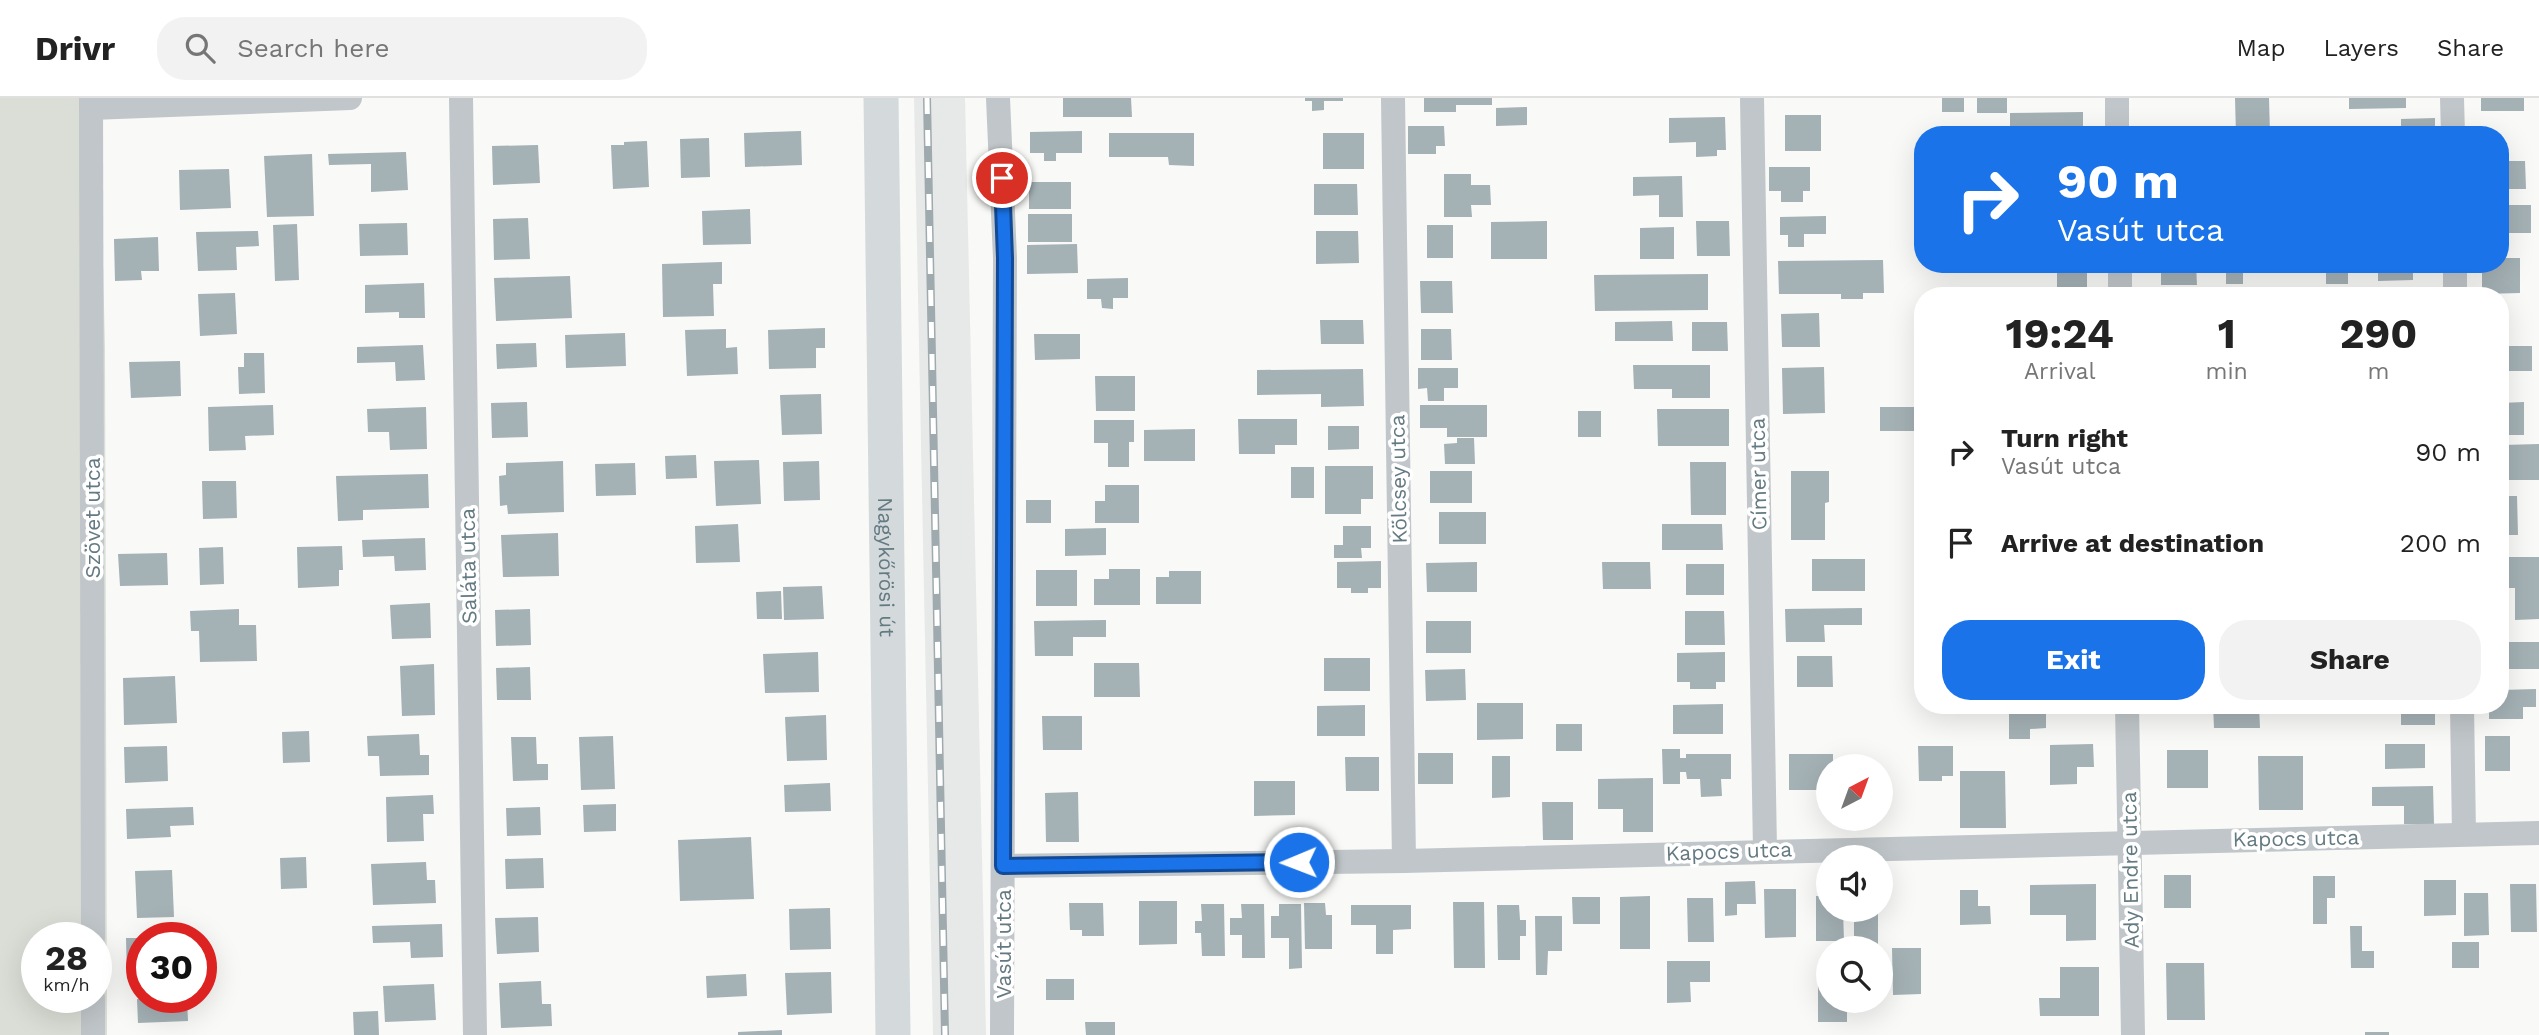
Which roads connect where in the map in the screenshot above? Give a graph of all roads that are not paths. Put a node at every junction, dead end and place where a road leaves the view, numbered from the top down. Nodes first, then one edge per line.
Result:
1 (350, 98) edge
2 (461, 98) edge
3 (881, 98) edge
4 (998, 98) edge
5 (1393, 98) edge
6 (1752, 98) edge
7 (2117, 98) edge
8 (2452, 98) edge
9 (91, 103) edge
10 (2118, 126) edge
11 (2453, 126) edge
12 (2127, 714) edge
13 (2462, 714) edge
14 (2539, 833) edge
15 (2464, 834) junction
16 (2129, 841) junction
17 (1765, 850) junction
18 (1404, 861) junction
19 (1003, 866) junction
20 (93, 922) edge
21 (93, 1013) edge
22 (93, 1035) edge
23 (475, 1035) edge
24 (893, 1035) edge
25 (1002, 1035) edge
26 (2133, 1035) edge

1 - 9 street
2 - 23 street, Saláta utca
3 - 24 main road, Nagykőrösi út
4 - 19 street, Vasút utca
5 - 18 street, Kölcsey utca
6 - 17 street, Címer utca
7 - 10 street
8 - 11 street
9 - 20 street, Szövet utca
12 - 16 street, Ady Endre utca
13 - 15 street
14 - 15 street, Kapocs utca
15 - 16 street, Kapocs utca
16 - 17 street, Kapocs utca
16 - 26 street, Ady Endre utca
17 - 18 street, Kapocs utca
18 - 19 street, Kapocs utca
19 - 25 street, Vasút utca
21 - 22 street

